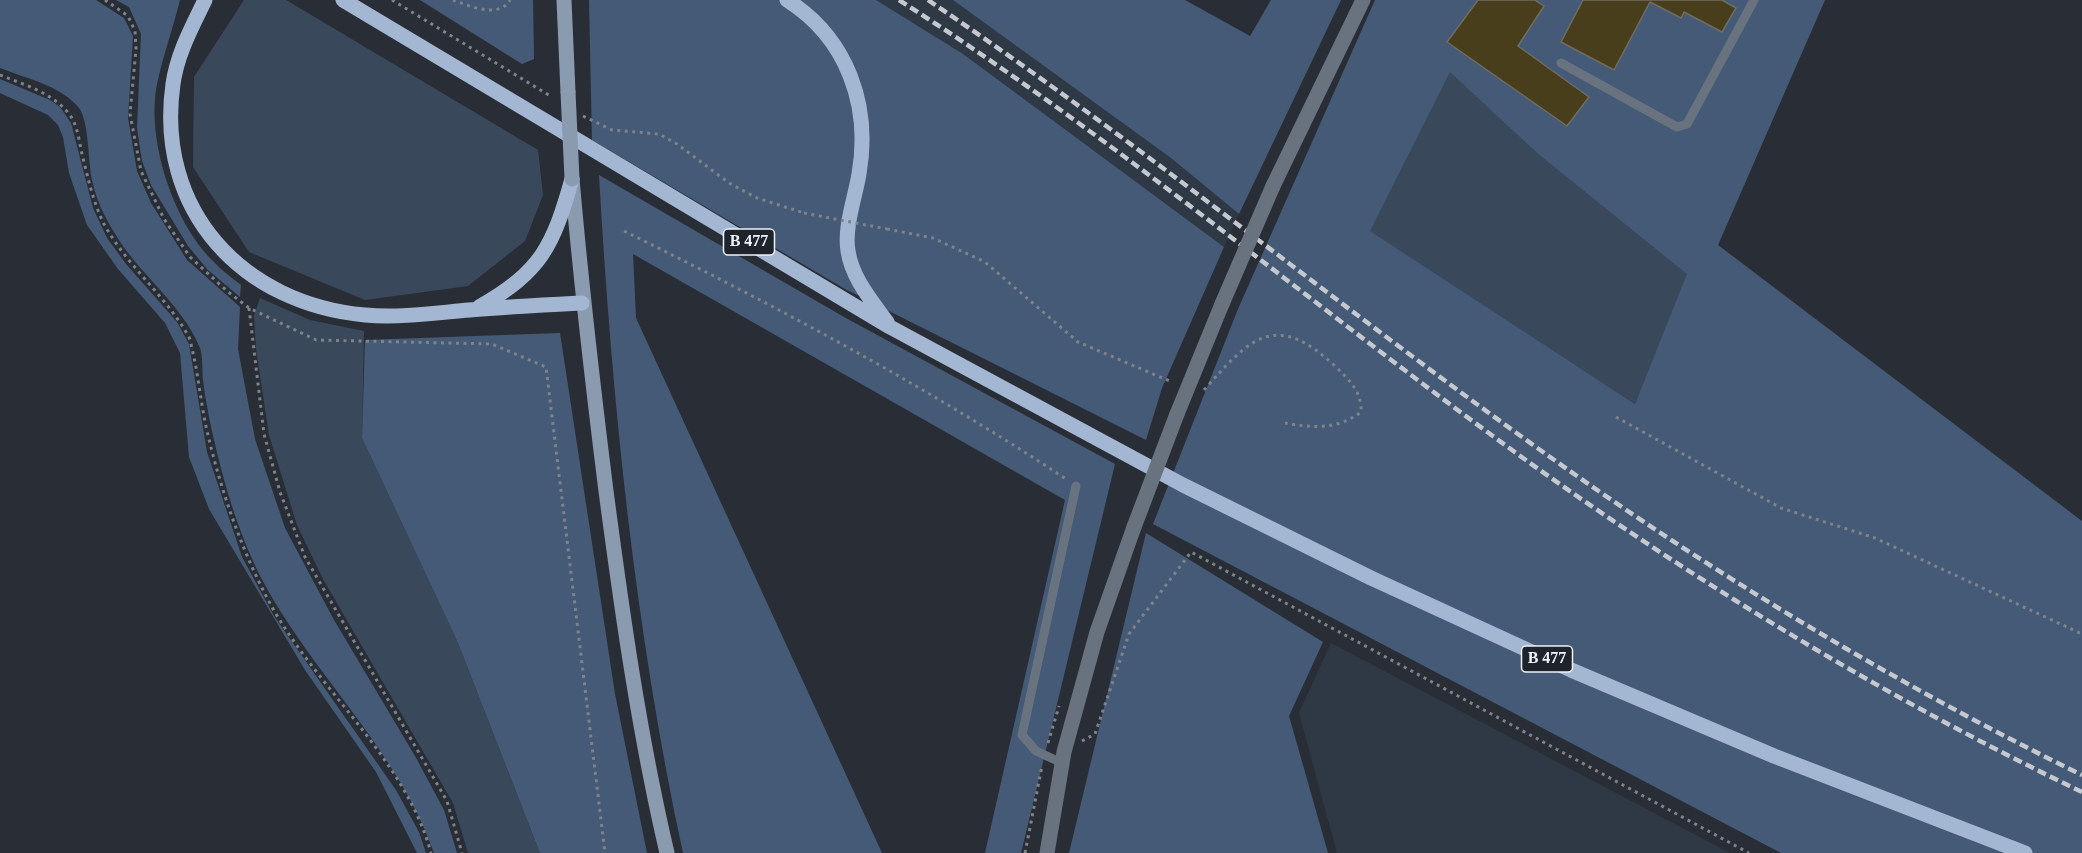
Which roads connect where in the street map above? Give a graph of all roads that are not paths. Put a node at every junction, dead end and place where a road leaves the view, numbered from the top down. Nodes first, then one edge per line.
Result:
1 (194, 0) edge
2 (205, 0) edge
3 (343, 0) edge
4 (564, 0) edge
5 (787, 0) edge
6 (1364, 0) edge
7 (1754, 0) edge
8 (197, 16) junction
9 (1561, 63) dead end
10 (573, 179) junction
11 (582, 303) junction
12 (474, 309) junction
13 (890, 327) junction
14 (1076, 486) road end
15 (1063, 758) junction
16 (667, 853) edge
17 (1047, 853) edge
18 (2025, 853) edge

1 - 8 main road
2 - 8 main road
3 - 13 main road, B 477
4 - 10 main road, bridge
5 - 13 main road
6 - 15 street, bridge
7 - 9 lane
8 - 12 main road
10 - 11 main road
10 - 12 main road
11 - 12 main road
11 - 16 main road
13 - 18 main road, B 477
14 - 15 lane
15 - 17 street

